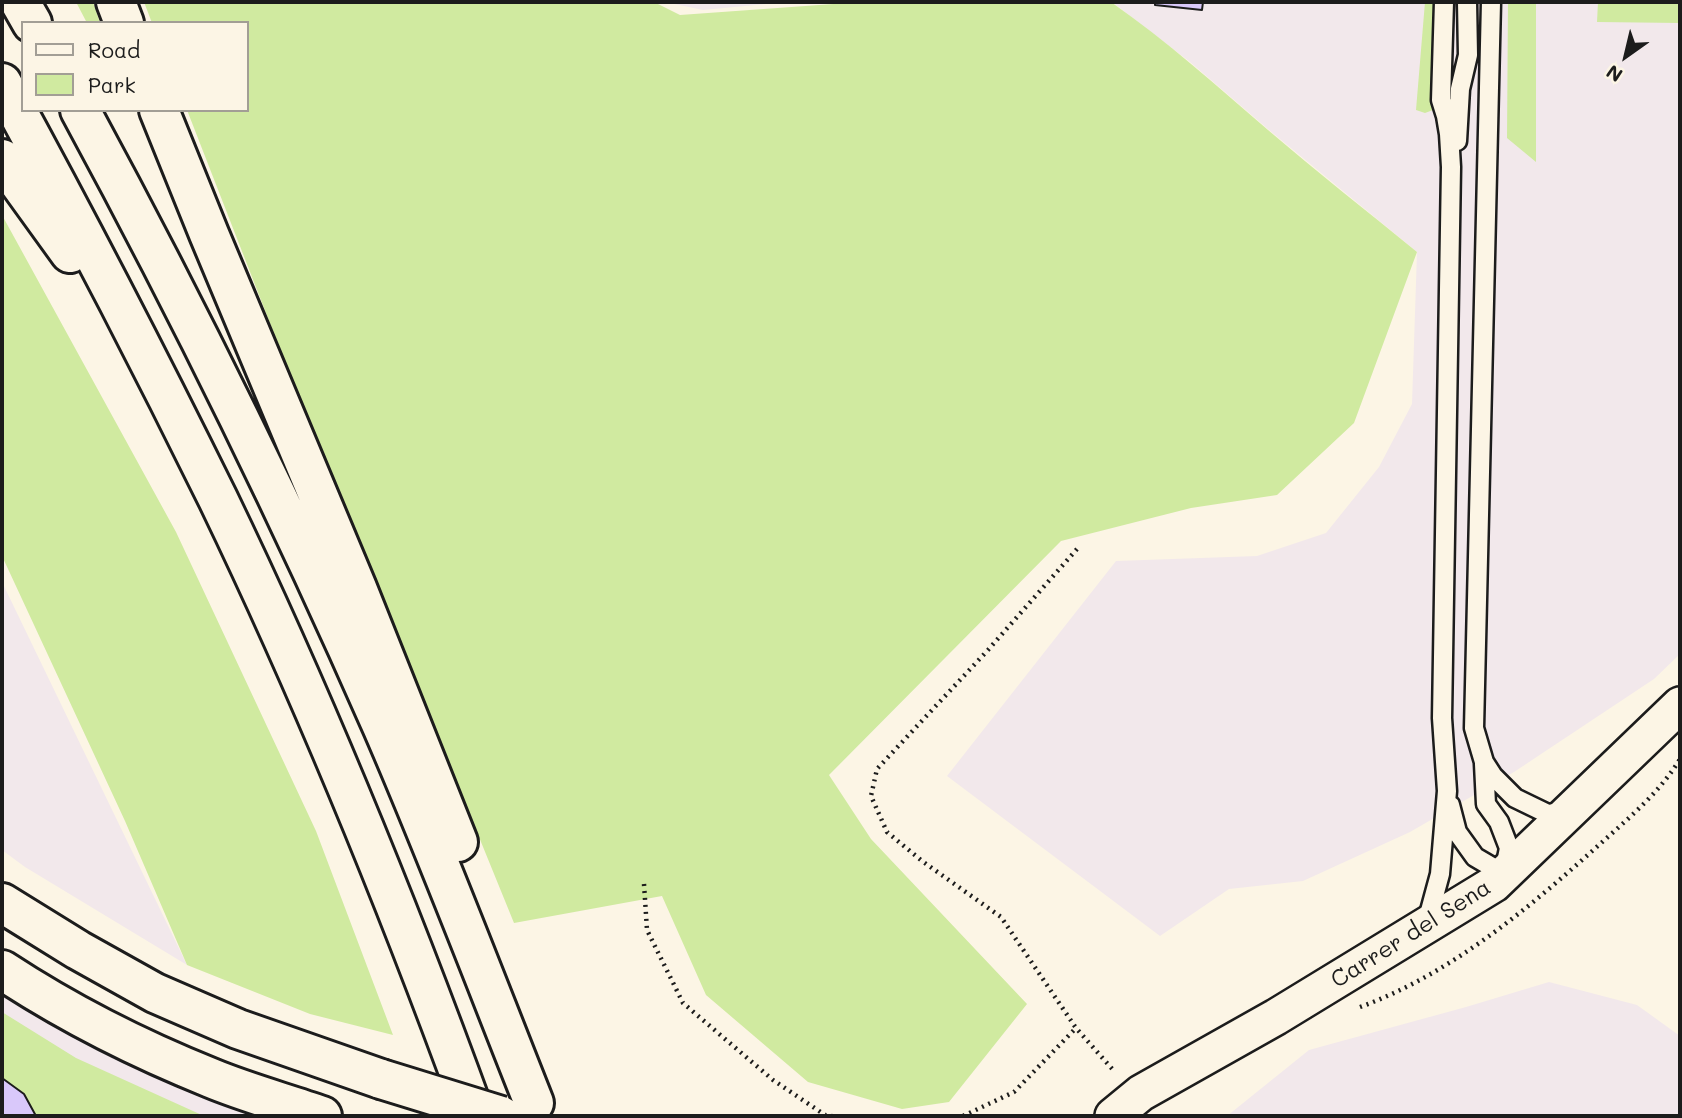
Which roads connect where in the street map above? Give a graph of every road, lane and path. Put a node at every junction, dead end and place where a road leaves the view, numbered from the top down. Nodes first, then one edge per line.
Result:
1 (20, 2) edge
2 (116, 2) edge
3 (1444, 2) edge
4 (1467, 2) edge
5 (1491, 2) edge
6 (31, 21) edge
7 (123, 21) edge
8 (2, 83) edge
9 (81, 112) edge
10 (160, 112) edge
11 (2, 159) edge
12 (1451, 167) junction
13 (147, 359) junction
14 (1077, 549) dead end
15 (1680, 705) edge
16 (1484, 762) junction
17 (1447, 791) junction
18 (1572, 809) junction
19 (1504, 874) junction
20 (644, 884) dead end
21 (2, 903) edge
22 (1426, 926) junction
23 (2, 970) edge
24 (1076, 1028) junction
25 (1131, 1105) edge
26 (524, 1112) edge
27 (308, 1113) edge
28 (475, 1116) edge
29 (832, 1116) edge
30 (963, 1116) edge
31 (1113, 1116) edge

1 - 6 main road
2 - 7 main road
3 - 12 lane
4 - 12 lane
5 - 16 lane
8 - 13 main road
9 - 26 main road
10 - 26 main road
11 - 13 main road
12 - 17 lane
13 - 28 main road
14 - 24 path
15 - 18 street, Carrer del Sena
16 - 18 lane
16 - 19 lane
17 - 19 lane
17 - 22 lane
18 - 19 street, Carrer del Sena
19 - 22 street, Carrer del Sena
20 - 29 path
21 - 26 main road, bridge
22 - 25 street, Carrer del Sena
23 - 27 main road
24 - 25 path
24 - 30 path
25 - 31 street, Carrer del Sena

